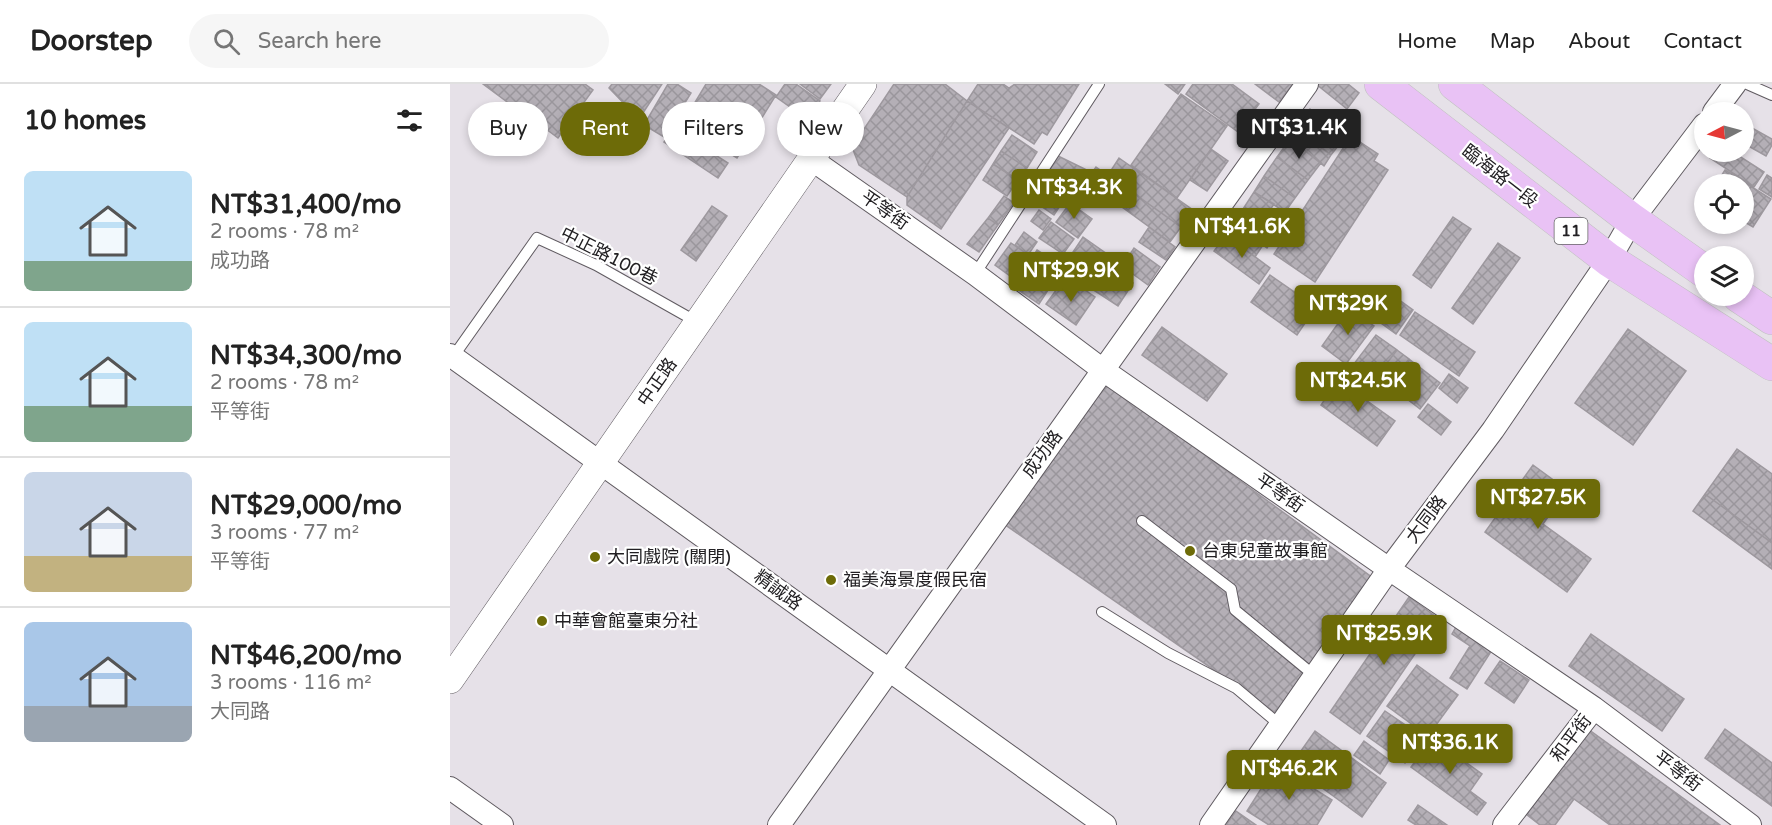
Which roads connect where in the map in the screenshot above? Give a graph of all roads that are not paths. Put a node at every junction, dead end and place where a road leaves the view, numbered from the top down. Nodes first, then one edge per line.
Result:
1 (863, 84) edge
2 (1099, 84) edge
3 (1307, 84) edge
4 (1381, 84) edge
5 (1455, 84) edge
6 (1735, 84) edge
7 (1747, 84) edge
8 (1772, 95) edge
9 (1722, 102) edge
10 (1694, 138) edge
11 (811, 159) junction
12 (1632, 220) junction
13 (1609, 260) junction
14 (1694, 264) edge
15 (975, 274) junction
16 (1754, 306) edge
17 (1772, 318) edge
18 (698, 322) junction
19 (451, 358) edge
20 (1772, 364) edge
21 (1103, 370) junction
22 (601, 463) junction
23 (1142, 521) dead end
24 (1389, 569) junction
25 (1102, 612) dead end
26 (888, 669) junction
27 (1315, 676) junction
28 (450, 680) edge
29 (1594, 708) junction
30 (1280, 725) junction
31 (450, 788) edge
32 (502, 825) edge
33 (779, 825) edge
34 (1105, 825) edge
35 (1211, 825) edge
36 (1504, 825) edge
37 (1750, 825) edge

1 - 11 street, 中正路
2 - 15 lane
3 - 21 street, 成功路
4 - 13 main road, 臨海路一段 / 11
5 - 12 main road, 11
6 - 9 street
7 - 8 lane
10 - 12 street, 大同路
11 - 15 street, 平等街
11 - 18 street, 中正路
12 - 13 street, 大同路
12 - 14 main road, 11
13 - 20 main road, 臨海路一段 / 11
13 - 24 street, 大同路
15 - 21 street, 平等街
16 - 17 main road
18 - 19 lane, 中正路100巷
18 - 22 street, 中正路
19 - 22 street, 精誠路
21 - 24 street, 平等街
21 - 26 street, 成功路
22 - 26 street, 精誠路
22 - 28 street, 中正路
23 - 27 lane
24 - 27 street, 大同路
24 - 29 street, 平等街
25 - 30 lane
26 - 33 street, 成功路
26 - 34 street, 精誠路
27 - 30 street, 大同路
29 - 36 street, 和平街
29 - 37 street, 平等街
30 - 35 street, 大同路
31 - 32 street

